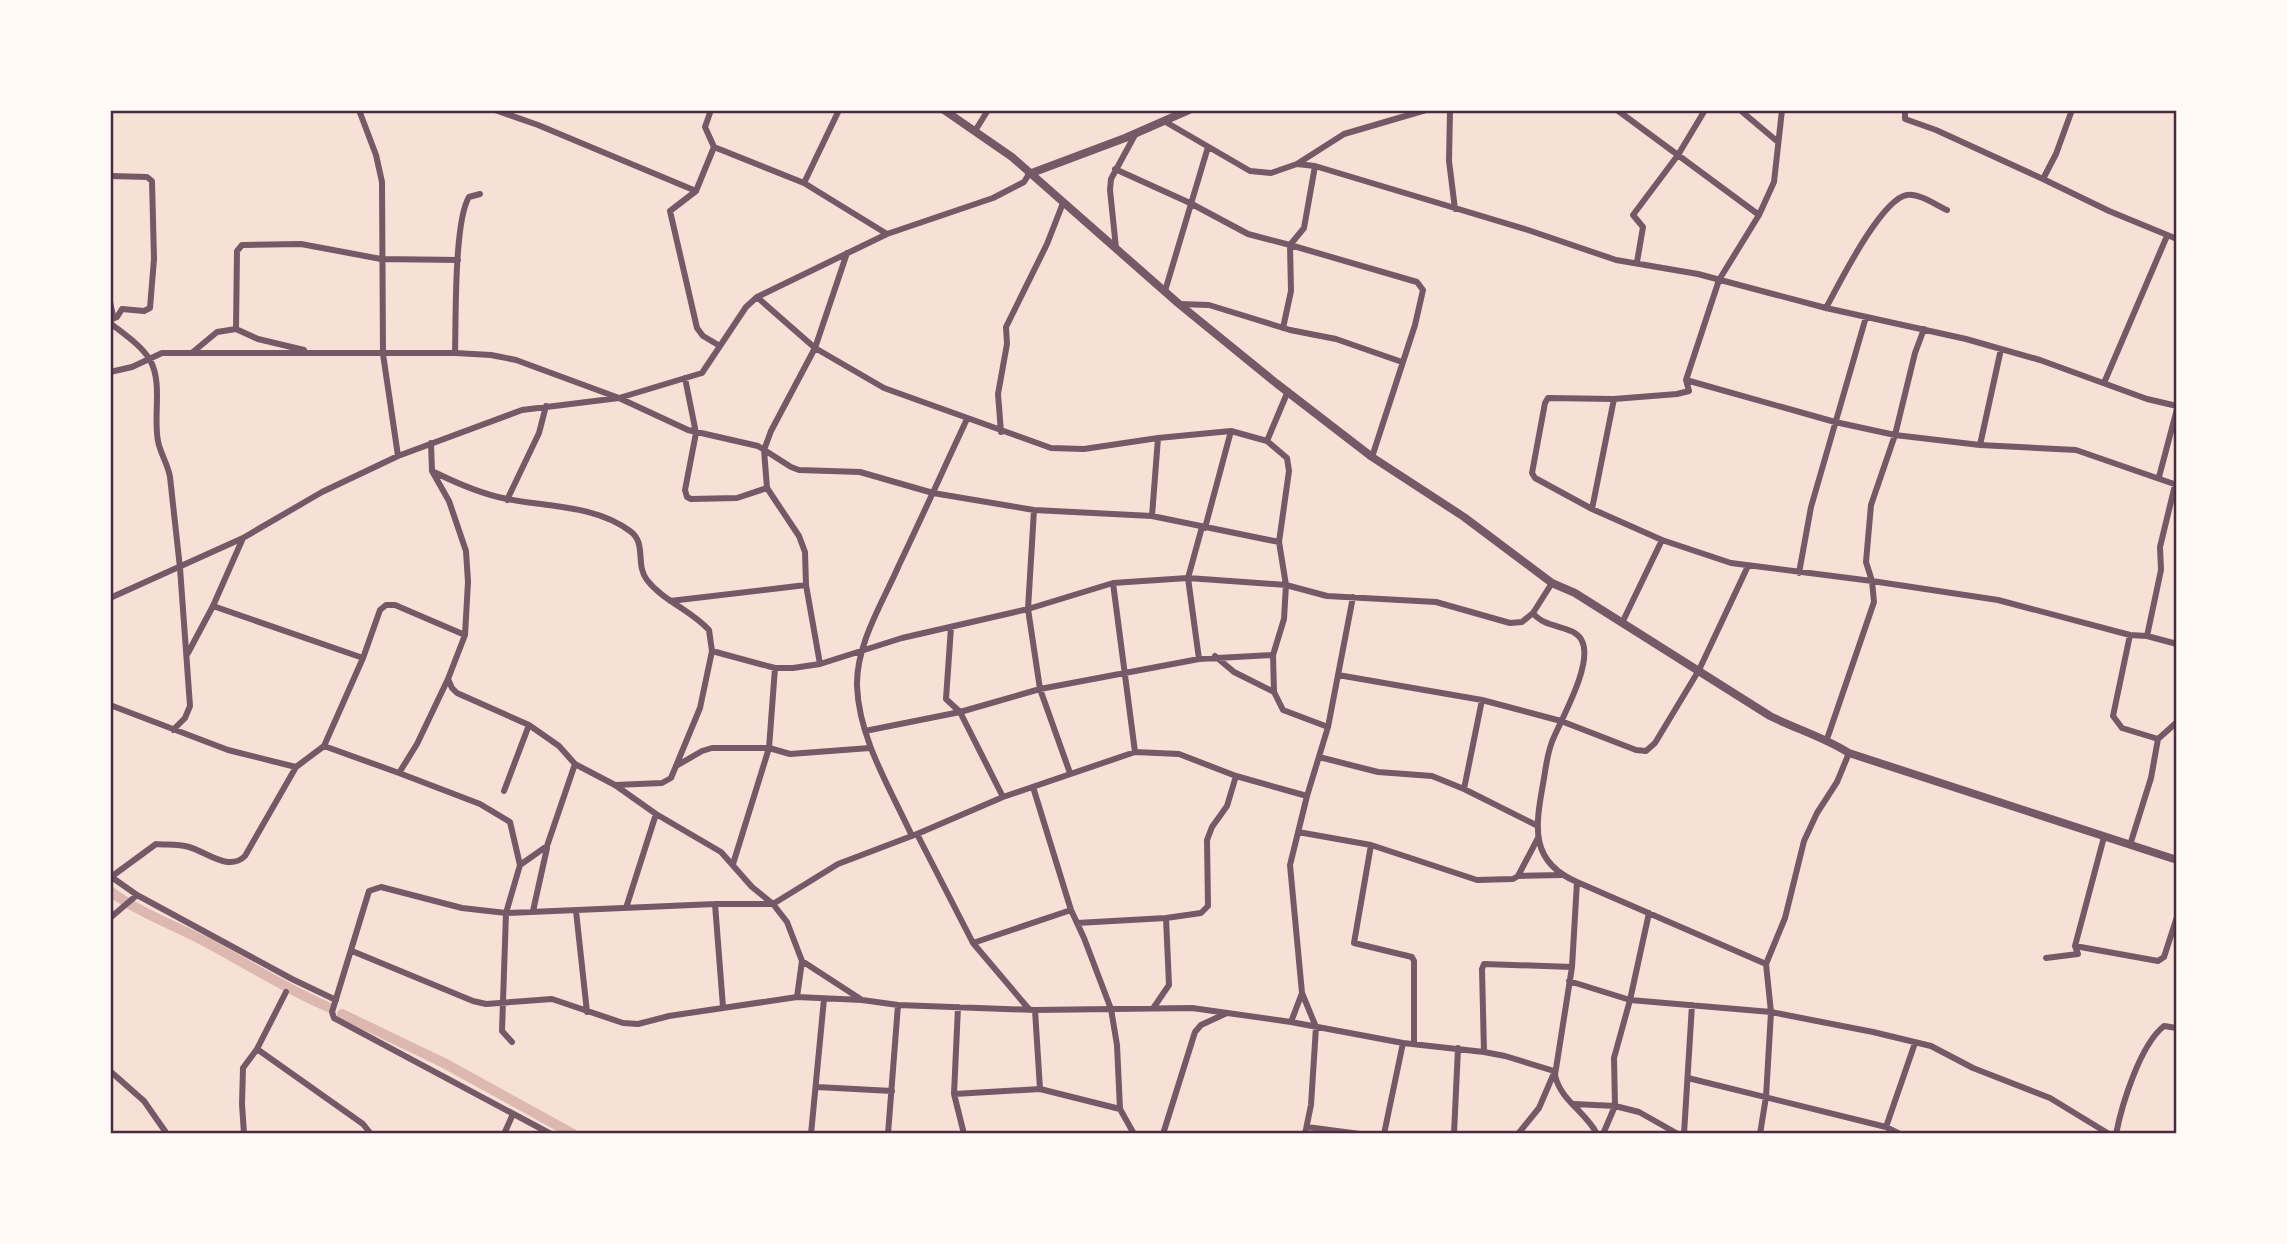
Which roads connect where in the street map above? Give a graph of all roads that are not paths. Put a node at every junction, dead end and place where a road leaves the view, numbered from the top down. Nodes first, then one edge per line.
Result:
1 (358, 110) edge
2 (495, 110) edge
3 (711, 110) edge
4 (839, 110) edge
5 (944, 110) edge
6 (988, 110) edge
7 (1189, 110) edge
8 (1426, 110) edge
9 (1450, 110) edge
10 (1617, 110) edge
11 (1705, 110) edge
12 (1740, 110) edge
13 (1782, 110) edge
14 (1905, 110) edge
15 (2072, 110) edge
16 (1164, 121) junction
17 (975, 131) junction
18 (1136, 133) junction
19 (1777, 142) junction
20 (713, 147) junction
21 (1208, 148) junction
22 (1678, 155) junction
23 (1297, 164) junction
24 (1315, 166) junction
25 (1115, 169) junction
26 (1029, 174) junction
27 (110, 176) edge
28 (2043, 179) junction
29 (804, 183) junction
30 (696, 191) junction
31 (480, 194) dead end
32 (1063, 203) junction
33 (1190, 203) junction
34 (1455, 209) junction
35 (1947, 210) dead end
36 (1759, 215) junction
37 (887, 234) junction
38 (2167, 236) junction
39 (2177, 239) edge
40 (1290, 245) junction
41 (1116, 248) junction
42 (847, 253) junction
43 (381, 259) junction
44 (458, 260) junction
45 (1637, 262) junction
46 (1719, 280) junction
47 (1165, 290) junction
48 (757, 297) junction
49 (110, 302) edge
50 (1179, 304) junction
51 (1826, 308) junction
52 (1866, 317) junction
53 (110, 320) edge
54 (1283, 328) junction
55 (236, 329) junction
56 (1924, 329) junction
57 (720, 346) junction
58 (815, 348) junction
59 (2001, 349) junction
60 (192, 352) junction
61 (313, 352) junction
62 (455, 353) junction
63 (383, 354) junction
64 (149, 358) junction
65 (1402, 362) junction
66 (110, 372) edge
67 (685, 378) junction
68 (1686, 380) junction
69 (2104, 383) junction
70 (1288, 391) junction
71 (620, 398) junction
72 (1614, 399) junction
73 (547, 406) junction
74 (2177, 407) edge
75 (967, 419) junction
76 (1835, 422) junction
77 (1231, 431) junction
78 (1001, 432) junction
79 (696, 433) junction
80 (1895, 435) junction
81 (1158, 438) junction
82 (1267, 441) junction
83 (430, 443) junction
84 (1980, 445) junction
85 (764, 450) junction
86 (398, 456) junction
87 (1373, 457) junction
88 (432, 471) junction
89 (2159, 477) junction
90 (2176, 485) edge
91 (767, 488) junction
92 (933, 493) junction
93 (507, 499) junction
94 (1592, 509) junction
95 (1034, 510) junction
96 (1152, 516) junction
97 (1204, 527) junction
98 (243, 538) junction
99 (1662, 540) junction
100 (1279, 542) junction
101 (1748, 566) junction
102 (180, 568) junction
103 (1799, 573) junction
104 (1188, 578) junction
105 (1872, 581) junction
106 (1113, 583) junction
107 (1552, 583) junction
108 (806, 585) junction
109 (1286, 585) junction
110 (1353, 597) junction
111 (110, 598) edge
112 (670, 601) junction
113 (213, 606) junction
114 (1028, 609) junction
115 (1533, 613) junction
116 (1622, 623) junction
117 (951, 626) junction
118 (465, 635) junction
119 (2130, 635) junction
120 (2147, 636) junction
121 (2177, 644) edge
122 (863, 649) junction
123 (712, 651) junction
124 (187, 655) junction
125 (1273, 655) junction
126 (1215, 656) junction
127 (363, 658) junction
128 (1199, 659) junction
129 (820, 664) junction
130 (775, 668) junction
131 (1699, 670) junction
132 (1126, 674) junction
133 (1338, 675) junction
134 (448, 679) junction
135 (1040, 689) junction
136 (1274, 692) junction
137 (1482, 700) junction
138 (110, 705) edge
139 (960, 712) junction
140 (1562, 721) junction
141 (2177, 722) edge
142 (528, 725) junction
143 (1328, 727) junction
144 (173, 730) junction
145 (865, 731) junction
146 (1827, 739) junction
147 (2158, 739) junction
148 (324, 746) junction
149 (769, 748) junction
150 (870, 748) junction
151 (1135, 752) junction
152 (1849, 753) junction
153 (1319, 757) junction
154 (575, 764) junction
155 (676, 766) junction
156 (296, 767) junction
157 (400, 772) junction
158 (1070, 773) junction
159 (1236, 776) junction
160 (615, 785) junction
161 (1033, 787) junction
162 (1464, 789) junction
163 (503, 791) dead end
164 (1307, 796) junction
165 (1003, 797) junction
166 (656, 814) junction
167 (1536, 825) junction
168 (1298, 832) junction
169 (914, 835) junction
170 (1539, 836) junction
171 (2104, 837) junction
172 (1371, 845) junction
173 (2130, 845) junction
174 (547, 846) junction
175 (2177, 860) edge
176 (733, 864) junction
177 (520, 865) junction
178 (1562, 875) junction
179 (111, 876) edge
180 (1518, 876) junction
181 (1577, 882) junction
182 (136, 895) junction
183 (715, 904) junction
184 (773, 904) junction
185 (626, 908) junction
186 (1070, 910) junction
187 (533, 911) junction
188 (576, 911) junction
189 (506, 913) junction
190 (1649, 913) junction
191 (2177, 917) edge
192 (110, 918) edge
193 (1166, 918) junction
194 (1077, 923) junction
195 (973, 943) junction
196 (2076, 946) junction
197 (352, 951) junction
198 (2046, 958) dead end
199 (802, 961) junction
200 (1766, 964) junction
201 (1572, 967) junction
202 (1569, 981) junction
203 (286, 992) dead end
204 (1302, 993) junction
205 (797, 997) junction
206 (824, 999) junction
207 (337, 1000) junction
208 (862, 1000) junction
209 (1630, 1000) junction
210 (505, 1003) junction
211 (898, 1005) junction
212 (1692, 1005) junction
213 (723, 1007) junction
214 (958, 1007) junction
215 (1154, 1007) junction
216 (1031, 1009) junction
217 (1111, 1009) junction
218 (587, 1012) junction
219 (1230, 1012) junction
220 (1771, 1012) junction
221 (1291, 1022) junction
222 (1316, 1027) junction
223 (2177, 1028) edge
224 (512, 1042) dead end
225 (1403, 1043) junction
226 (1915, 1043) junction
227 (1414, 1044) junction
228 (1458, 1048) junction
229 (257, 1049) junction
230 (1484, 1052) junction
231 (110, 1072) edge
232 (1555, 1073) junction
233 (1688, 1078) junction
234 (817, 1087) junction
235 (1040, 1090) junction
236 (892, 1091) junction
237 (954, 1094) junction
238 (1766, 1097) junction
239 (1574, 1104) junction
240 (1615, 1106) junction
241 (1121, 1109) junction
242 (513, 1114) junction
243 (1886, 1127) junction
244 (1306, 1130) edge
245 (167, 1134) edge
246 (244, 1134) edge
247 (371, 1134) edge
248 (504, 1134) edge
249 (551, 1134) edge
250 (811, 1134) edge
251 (888, 1134) edge
252 (964, 1134) edge
253 (1134, 1134) edge
254 (1163, 1134) edge
255 (1360, 1134) edge
256 (1384, 1134) edge
257 (1454, 1134) edge
258 (1518, 1134) edge
259 (1597, 1134) edge
260 (1603, 1134) edge
261 (1678, 1134) edge
262 (1684, 1134) edge
263 (1760, 1134) edge
264 (1900, 1134) edge
265 (2109, 1134) edge
266 (2116, 1134) edge

1 - 43 street
2 - 30 street
3 - 20 street
4 - 29 street
5 - 17 street
6 - 17 street
7 - 16 street
8 - 23 street
9 - 34 street
10 - 22 street
11 - 22 street
12 - 19 street
13 - 19 street
14 - 28 street
15 - 28 street
16 - 18 street
16 - 21 street
17 - 26 street
18 - 25 street
18 - 26 street
19 - 36 street
20 - 29 street
20 - 30 street
21 - 23 street
21 - 33 street
22 - 36 street
22 - 45 street
23 - 24 street
24 - 34 street
24 - 40 street
25 - 33 street
25 - 41 street
26 - 32 street
26 - 37 street
27 - 53 street
28 - 38 street
29 - 37 street
30 - 57 street
31 - 44 street
32 - 41 street
32 - 78 street
33 - 40 street
33 - 47 street
34 - 45 street
35 - 51 street
36 - 46 street
37 - 42 street
38 - 39 street
38 - 69 street
40 - 54 street
40 - 65 street
41 - 47 street
42 - 48 street
42 - 58 street
43 - 44 street
43 - 55 street
43 - 63 street
44 - 62 street
45 - 46 street
46 - 51 street
46 - 68 street
47 - 50 street
48 - 57 street
48 - 58 street
49 - 53 street
50 - 54 street
50 - 70 street
51 - 52 street
52 - 56 street
52 - 76 street
53 - 64 street
54 - 65 street
55 - 60 street
55 - 61 street
56 - 59 street
56 - 80 street
57 - 67 street
58 - 75 street
58 - 85 street
59 - 69 street
59 - 84 street
60 - 61 street
60 - 64 street
61 - 63 street
62 - 63 street
62 - 71 street
63 - 86 street
64 - 66 street
64 - 102 street
65 - 87 street
67 - 71 street
67 - 79 street
68 - 72 street
68 - 76 street
69 - 74 street
70 - 82 street
70 - 87 street
71 - 73 street
71 - 79 street
72 - 94 street
72 - 94 street
73 - 83 street
73 - 93 street
74 - 89 street
75 - 78 street
75 - 92 street
76 - 80 street
76 - 103 street
77 - 81 street
77 - 82 street
77 - 97 street
78 - 81 street
79 - 85 street
79 - 91 street
80 - 84 street
80 - 105 street
81 - 96 street
82 - 100 street
83 - 86 street
83 - 88 street
84 - 89 street
85 - 91 street
85 - 92 street
86 - 98 street
87 - 107 street
88 - 93 street
88 - 118 street
89 - 90 street
90 - 120 street
91 - 108 street
92 - 95 street
92 - 122 street
93 - 112 street
94 - 99 street
95 - 96 street
95 - 114 street
96 - 97 street
97 - 100 street
97 - 104 street
98 - 102 street
98 - 113 street
99 - 101 street
99 - 116 street
100 - 109 street
101 - 103 street
101 - 131 street
102 - 111 street
102 - 124 street
103 - 105 street
104 - 106 street
104 - 109 street
104 - 128 street
105 - 119 street
105 - 146 street
106 - 114 street
106 - 132 street
107 - 115 street
107 - 116 street
108 - 112 street
108 - 129 street
109 - 110 street
109 - 125 street
110 - 115 street
110 - 133 street
112 - 123 street
113 - 124 street
113 - 127 street
114 - 117 street
114 - 135 street
115 - 140 street
116 - 131 street
117 - 122 street
117 - 139 street
118 - 127 street
118 - 134 street
119 - 120 street
119 - 147 street
120 - 121 street
122 - 129 street
122 - 145 street
123 - 130 street
123 - 155 street
124 - 144 street
125 - 126 street
125 - 136 street
126 - 128 street
126 - 136 street
127 - 148 street
128 - 132 street
129 - 130 street
130 - 149 street
131 - 140 street
131 - 146 street
132 - 135 street
132 - 151 street
133 - 137 street
133 - 143 street
134 - 142 street
134 - 157 street
135 - 139 street
135 - 158 street
136 - 143 street
137 - 140 street
137 - 162 street
138 - 144 street
139 - 145 street
139 - 165 street
140 - 167 street
141 - 147 street
142 - 154 street
142 - 163 street
143 - 153 street
144 - 156 street
145 - 150 street
146 - 152 street
147 - 173 street
148 - 156 street
148 - 157 street
149 - 150 street
149 - 155 street
149 - 176 street
150 - 169 street
151 - 158 street
151 - 159 street
152 - 171 street
152 - 200 street
153 - 162 street
153 - 164 street
154 - 160 street
154 - 174 street
155 - 160 street
156 - 179 street
157 - 177 street
158 - 161 street
159 - 164 street
159 - 193 street
160 - 166 street
161 - 165 street
161 - 186 street
162 - 167 street
164 - 168 street
165 - 169 street
166 - 176 street
166 - 185 street
167 - 170 street
168 - 172 street
168 - 204 street
169 - 184 street
169 - 195 street
170 - 178 street
170 - 180 street
171 - 173 street
171 - 196 street
172 - 180 street
172 - 227 street
173 - 175 street
174 - 177 street
174 - 187 street
176 - 184 street
177 - 189 street
178 - 180 street
178 - 181 street
179 - 182 street
181 - 190 street
181 - 201 street
182 - 192 street
182 - 207 street
183 - 184 street
183 - 185 street
183 - 213 street
184 - 199 street
185 - 188 street
186 - 194 street
186 - 195 street
187 - 188 street
187 - 189 street
188 - 218 street
189 - 197 street
189 - 210 street
190 - 200 street
190 - 209 street
191 - 196 street
193 - 194 street
193 - 215 street
194 - 217 street
195 - 216 street
196 - 198 street
197 - 207 street
197 - 210 street
199 - 205 street
199 - 208 street
200 - 220 street
201 - 202 street
201 - 230 street
202 - 209 street
202 - 232 street
203 - 229 street
204 - 221 street
204 - 222 street
205 - 206 street
205 - 213 street
206 - 208 street
206 - 234 street
207 - 242 street
208 - 211 street
209 - 212 street
209 - 240 street
210 - 218 street
210 - 224 street
211 - 214 street
211 - 236 street
212 - 220 street
212 - 233 street
213 - 218 street
214 - 216 street
214 - 237 street
215 - 217 street
215 - 219 street
216 - 217 street
216 - 235 street
217 - 241 street
219 - 221 street
219 - 254 street
220 - 226 street
220 - 238 street
221 - 222 street
222 - 225 street
222 - 244 street
223 - 266 street
225 - 227 street
225 - 256 street
226 - 243 street
226 - 265 street
227 - 228 street
228 - 230 street
228 - 257 street
229 - 246 street
229 - 247 street
230 - 232 street
231 - 245 street
232 - 239 street
232 - 258 street
233 - 238 street
233 - 262 street
234 - 236 street
234 - 250 street
235 - 237 street
235 - 241 street
236 - 251 street
237 - 252 street
238 - 243 street
238 - 263 street
239 - 240 street
239 - 259 street
240 - 260 street
240 - 261 street
241 - 253 street
242 - 248 street
242 - 249 street
243 - 264 street
244 - 255 street

